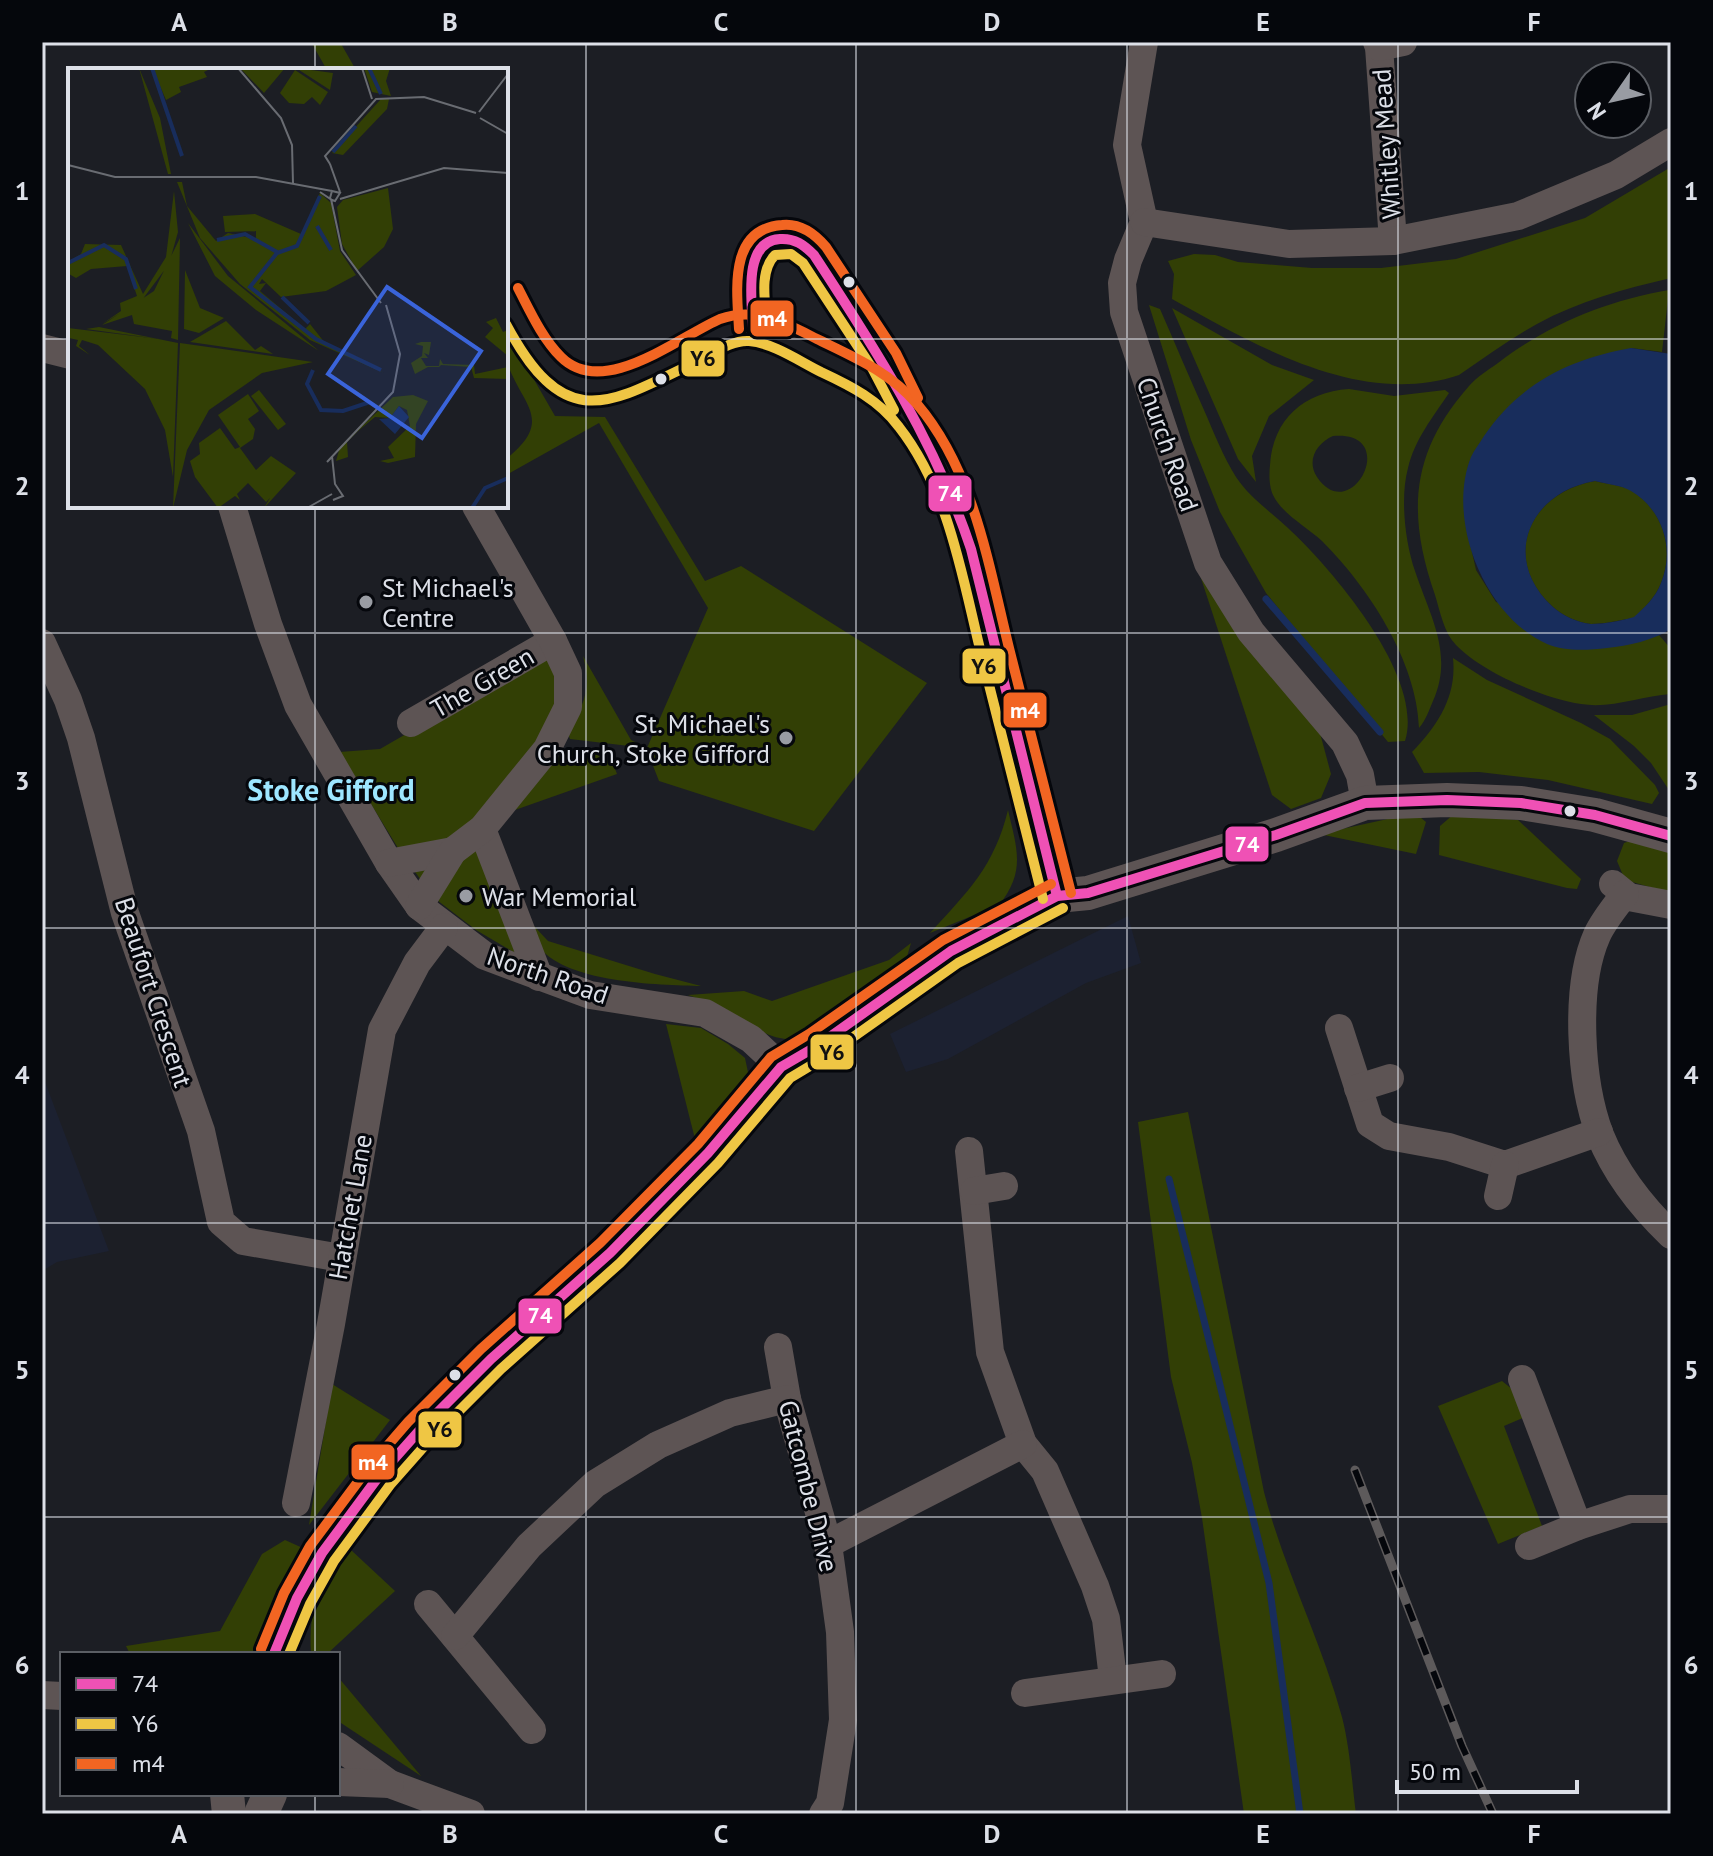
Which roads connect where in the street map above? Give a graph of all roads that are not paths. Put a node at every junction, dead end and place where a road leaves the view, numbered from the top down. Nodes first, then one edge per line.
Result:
1 (1144, 42) edge
2 (1386, 44) edge
3 (1671, 142) edge
4 (1144, 222) junction
5 (1393, 241) junction
6 (42, 348) edge
7 (68, 354) edge
8 (233, 508) edge
9 (477, 508) edge
10 (553, 641) junction
11 (42, 643) edge
12 (411, 723) dead end
13 (1365, 803) junction
14 (482, 829) junction
15 (1671, 836) edge
16 (453, 851) junction
17 (389, 863) junction
18 (1671, 905) edge
19 (419, 906) junction
20 (444, 927) junction
21 (539, 977) junction
22 (1339, 1028) dead end
23 (781, 1067) junction
24 (1390, 1078) dead end
25 (1358, 1088) junction
26 (1599, 1132) junction
27 (969, 1151) dead end
28 (1505, 1165) junction
29 (1004, 1186) dead end
30 (974, 1191) junction
31 (1498, 1196) dead end
32 (1671, 1235) edge
33 (341, 1258) junction
34 (778, 1347) dead end
35 (1535, 1392) dead end
36 (787, 1399) junction
37 (1023, 1444) junction
38 (296, 1503) dead end
39 (1671, 1509) edge
40 (1578, 1526) junction
41 (828, 1544) junction
42 (1529, 1546) dead end
43 (428, 1604) dead end
44 (293, 1612) junction
45 (455, 1636) junction
46 (275, 1652) edge
47 (290, 1652) edge
48 (1162, 1674) dead end
49 (1113, 1679) junction
50 (1025, 1693) dead end
51 (532, 1730) dead end
52 (340, 1747) edge
53 (340, 1782) edge
54 (390, 1784) junction
55 (471, 1814) edge
56 (823, 1814) edge

1 - 4 street
2 - 5 street, Whitley Mead
3 - 5 street
4 - 5 street
4 - 13 street, Church Road
6 - 7 street
8 - 17 street, North Road
9 - 10 street, The Green
10 - 12 street, The Green
10 - 14 street, The Green
11 - 33 street, Beaufort Crescent
13 - 15 street
13 - 23 street
14 - 16 street, The Green
14 - 21 street
16 - 17 street, The Green
16 - 19 street, The Green
17 - 19 street, North Road
18 - 26 street
19 - 20 street, North Road
20 - 21 street, North Road
20 - 33 street, Hatchet Lane
21 - 23 street, North Road
22 - 25 street
23 - 44 street
24 - 25 street
25 - 28 street
26 - 28 street
26 - 32 street
27 - 30 street
28 - 31 street
29 - 30 street
30 - 37 street
33 - 38 street, Hatchet Lane
34 - 36 street, Gatcombe Drive
35 - 40 street
36 - 41 street, Gatcombe Drive
36 - 45 street
37 - 41 street
37 - 49 street
39 - 40 street
40 - 42 street
41 - 56 street, Gatcombe Drive
43 - 45 street
44 - 46 street
44 - 47 street
45 - 51 street
48 - 49 street
49 - 50 street
52 - 54 street
53 - 54 street
54 - 55 street

